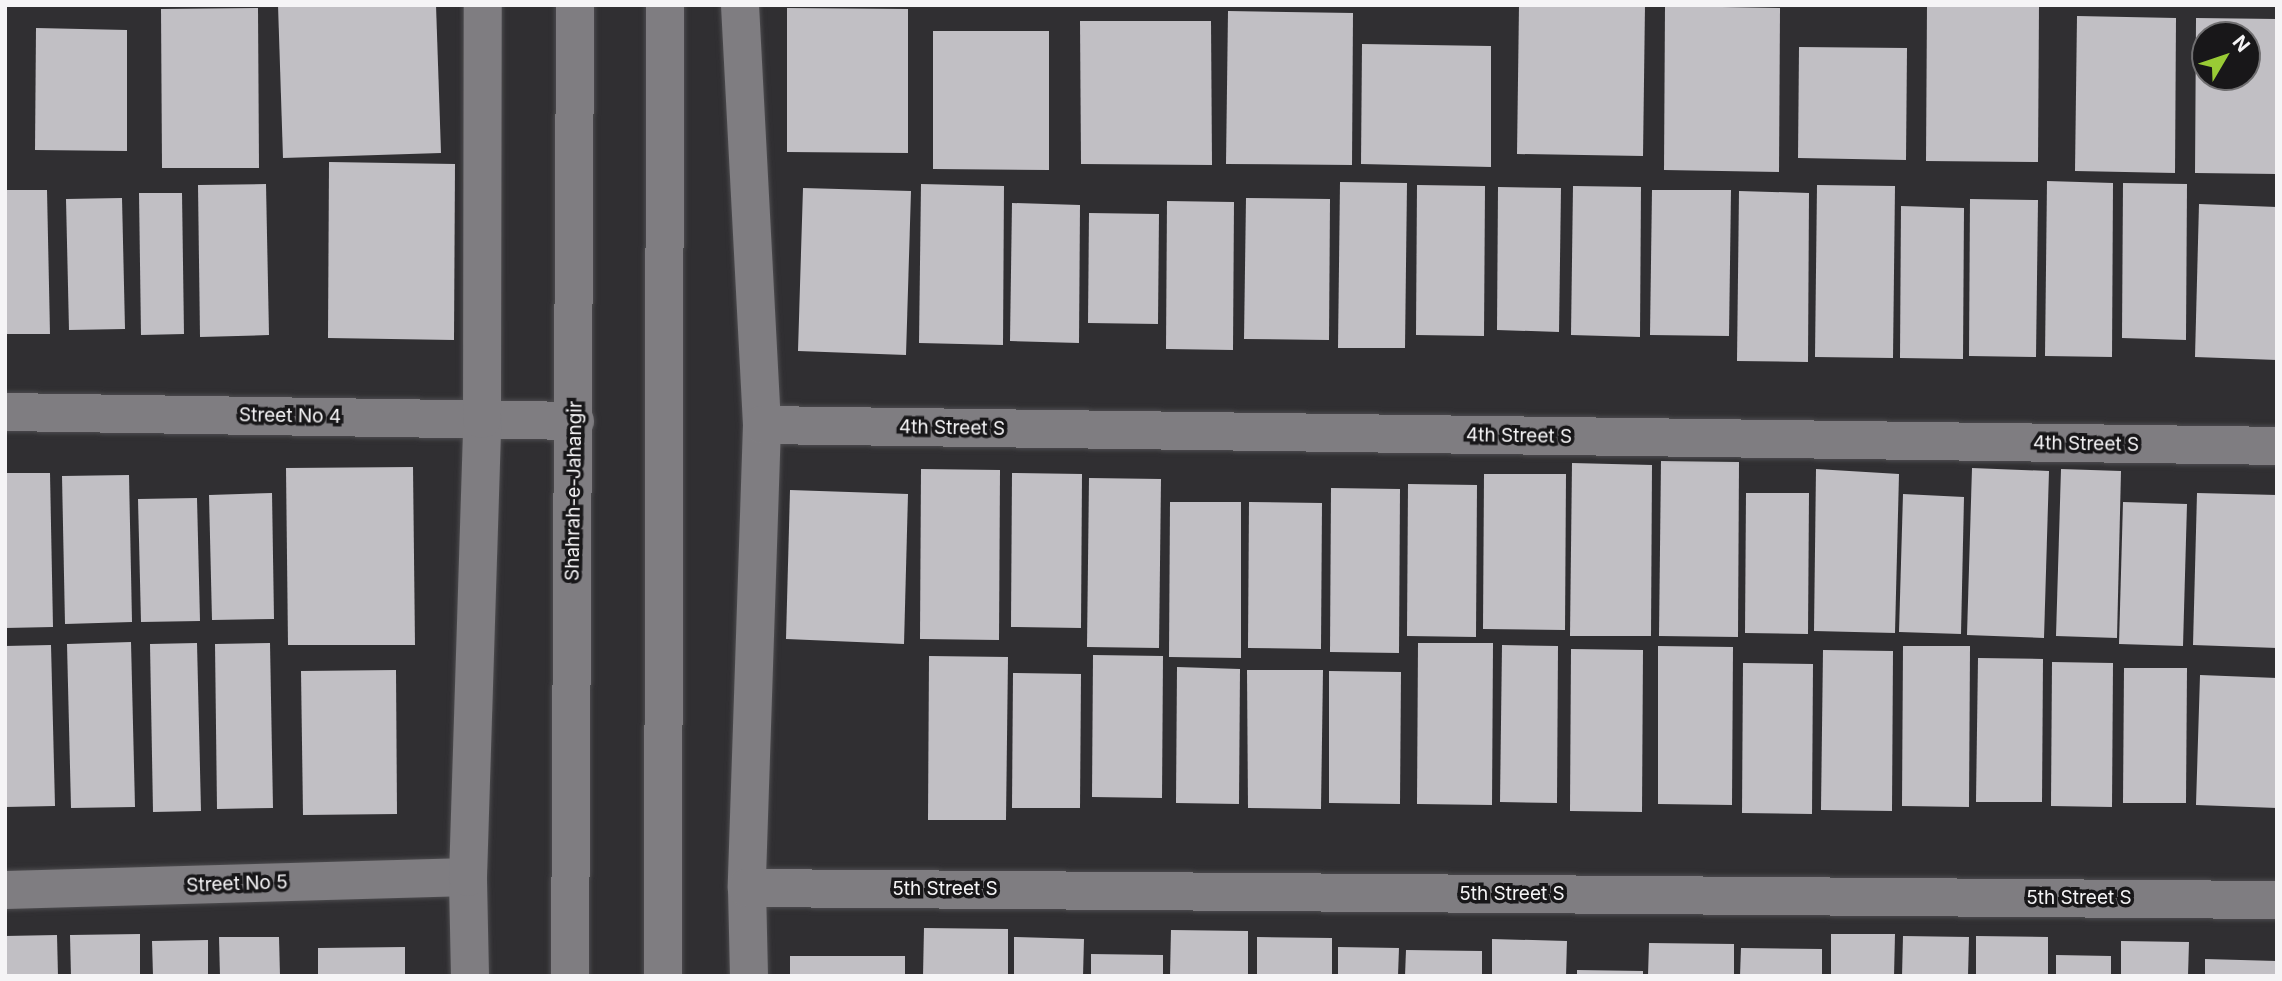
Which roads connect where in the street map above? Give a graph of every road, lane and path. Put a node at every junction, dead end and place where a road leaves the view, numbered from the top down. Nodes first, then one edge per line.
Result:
1 (483, 5) edge
2 (575, 5) edge
3 (665, 5) edge
4 (740, 5) edge
5 (5, 412) edge
6 (482, 419) junction
7 (575, 421) junction
8 (762, 425) junction
9 (2277, 446) edge
10 (468, 877) junction
11 (747, 888) junction
12 (5, 890) edge
13 (2277, 900) edge
14 (470, 976) edge
15 (570, 976) edge
16 (663, 976) edge
17 (749, 976) edge

1 - 6 street
2 - 7 street, Shahrah-e-Jahangir
3 - 16 street
4 - 8 street
5 - 6 street, Street No 4
6 - 7 street, Street No 4
6 - 10 street
7 - 15 street, Shahrah-e-Jahangir
8 - 9 street, 4th Street S
8 - 11 street
10 - 12 street, Street No 5
10 - 14 street
11 - 13 street, 5th Street S
11 - 17 street

